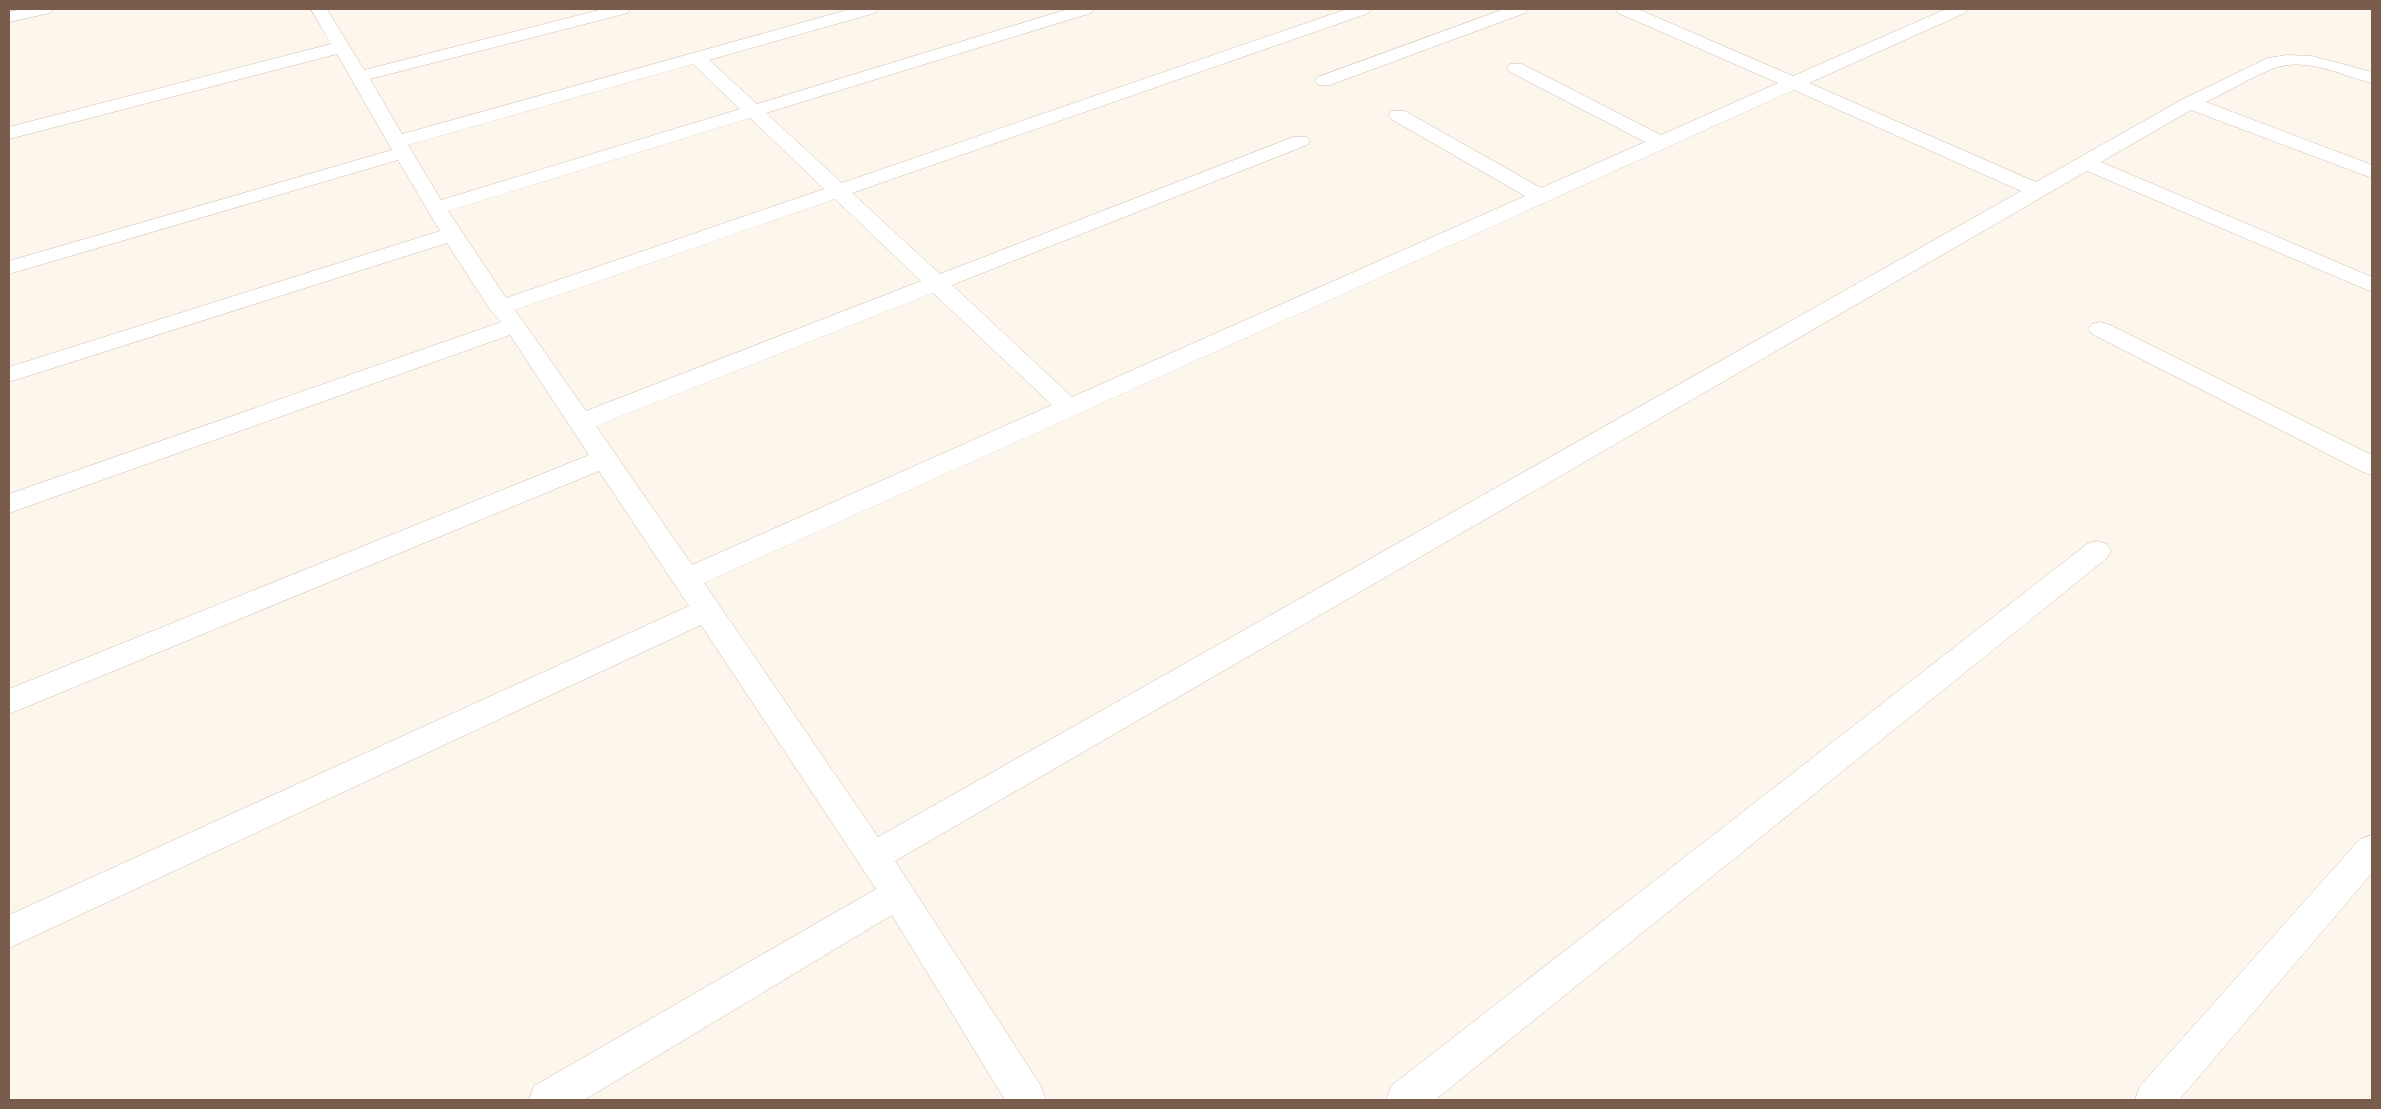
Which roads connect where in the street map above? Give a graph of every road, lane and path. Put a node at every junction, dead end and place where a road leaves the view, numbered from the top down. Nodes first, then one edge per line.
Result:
1 (44, 9) edge
2 (622, 9) edge
3 (869, 9) edge
4 (1085, 9) edge
5 (1363, 9) edge
6 (1519, 9) edge
7 (1628, 9) edge
8 (1959, 9) edge
9 (325, 10) edge
10 (9, 17) edge
11 (342, 47) junction
12 (697, 58) junction
13 (1516, 68) dead end
14 (358, 77) junction
15 (2372, 78) edge
16 (1324, 80) dead end
17 (1794, 83) junction
18 (2190, 103) junction
19 (754, 112) junction
20 (1398, 115) dead end
21 (9, 133) edge
22 (1300, 141) dead end
23 (1661, 144) junction
24 (399, 148) junction
25 (2086, 163) junction
26 (2372, 172) edge
27 (2037, 190) junction
28 (840, 192) junction
29 (1540, 196) junction
30 (436, 208) junction
31 (452, 234) junction
32 (9, 268) edge
33 (937, 284) junction
34 (2372, 285) edge
35 (508, 316) junction
36 (2100, 329) dead end
37 (9, 375) edge
38 (1068, 407) junction
39 (582, 422) junction
40 (606, 458) junction
41 (2372, 466) edge
42 (9, 504) edge
43 (2097, 551) dead end
44 (687, 579) junction
45 (706, 610) junction
46 (9, 702) edge
47 (2372, 848) edge
48 (872, 857) junction
49 (898, 894) junction
50 (9, 932) edge
51 (548, 1100) edge
52 (1027, 1100) edge
53 (1405, 1100) edge
54 (2154, 1100) edge

1 - 10 street
2 - 14 street
3 - 12 street
4 - 19 street
5 - 28 street
6 - 16 street
7 - 17 street
8 - 17 street
9 - 11 street
11 - 14 street
11 - 21 street
12 - 19 street
12 - 24 street
13 - 23 street
14 - 24 street
15 - 18 street
17 - 23 street
17 - 27 street
18 - 25 street
18 - 26 street
19 - 28 street
19 - 30 street
20 - 29 street
22 - 33 street
23 - 29 street
24 - 30 street
24 - 32 street
25 - 27 street
25 - 34 street
27 - 48 street
28 - 33 street
28 - 35 street
29 - 38 street
30 - 31 street
31 - 35 street
31 - 37 street
33 - 38 street
33 - 39 street
35 - 39 street
35 - 42 street
36 - 41 street
38 - 44 street
39 - 40 street
40 - 44 street
40 - 46 street
43 - 53 street
44 - 45 street
45 - 48 street
45 - 50 street
47 - 54 street
48 - 49 street
49 - 51 street
49 - 52 street

